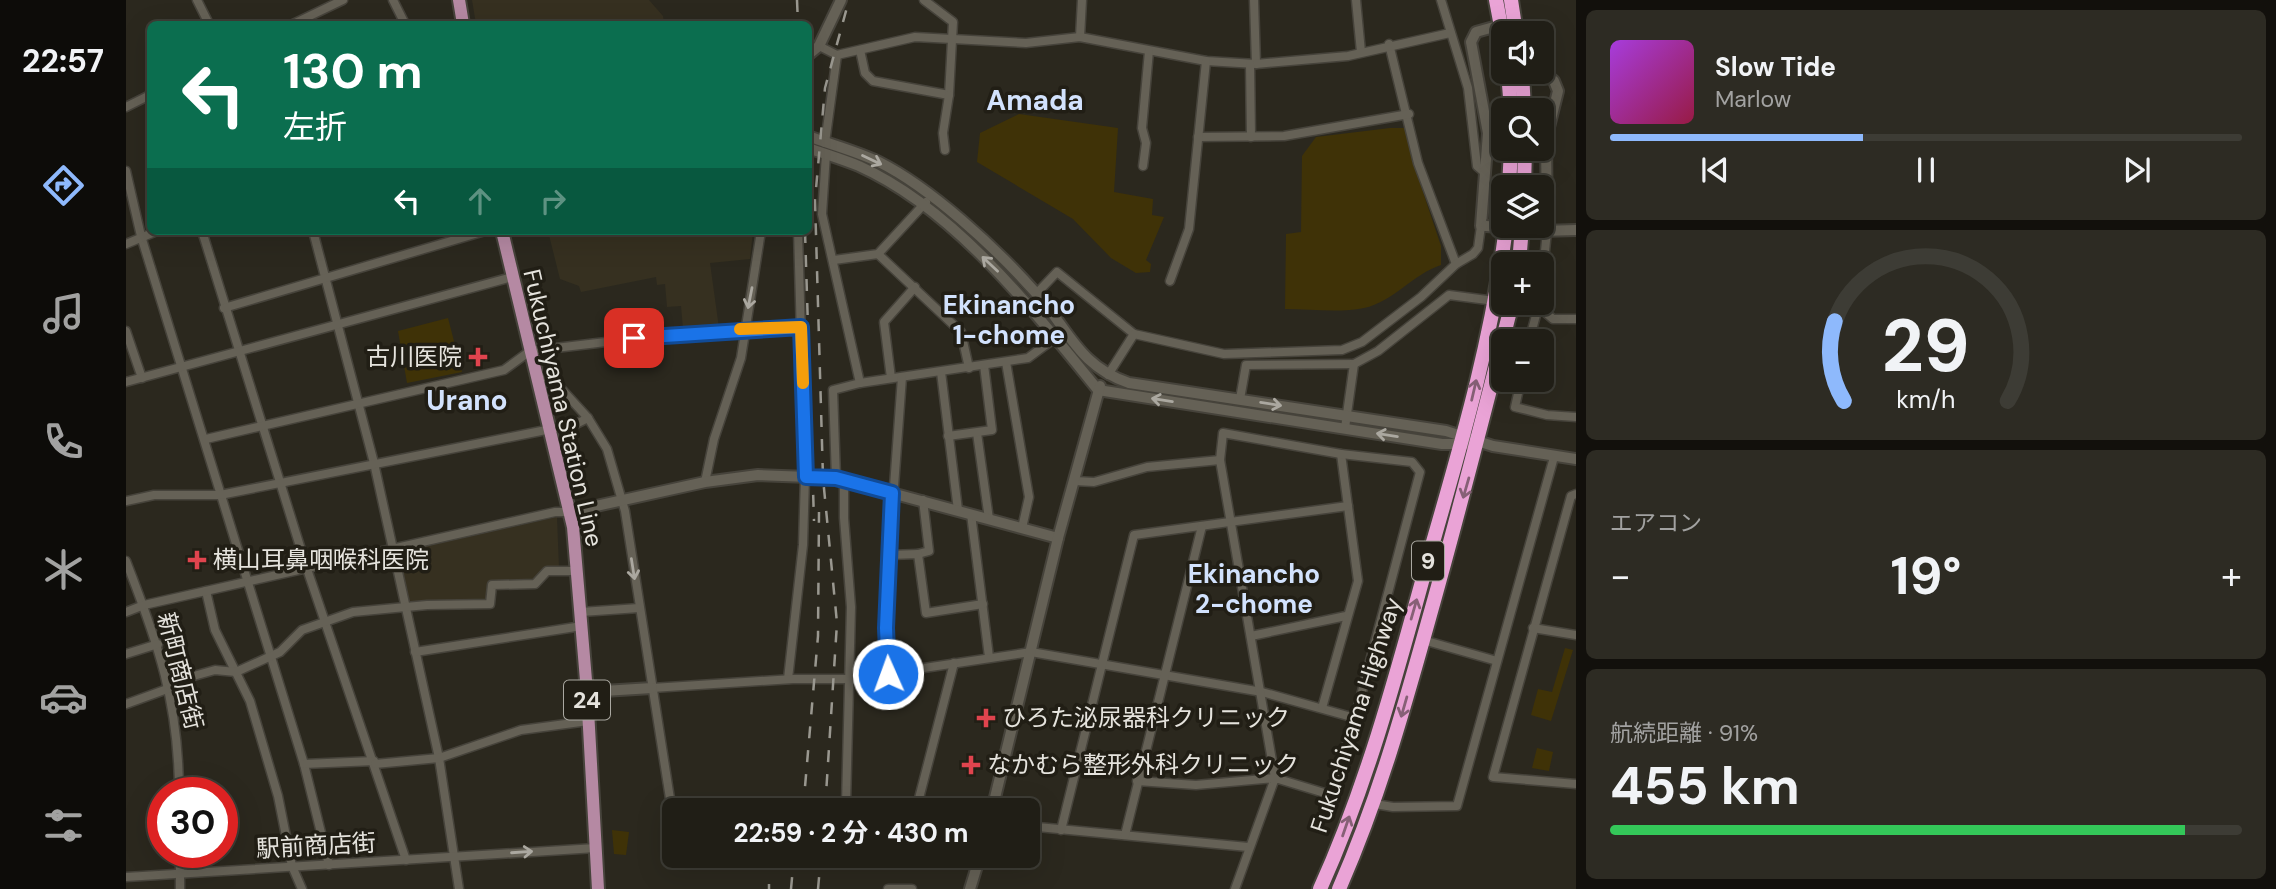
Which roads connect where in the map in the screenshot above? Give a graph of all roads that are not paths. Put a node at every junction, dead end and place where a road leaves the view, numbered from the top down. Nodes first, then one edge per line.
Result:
1 (197, 0) edge
2 (343, 0) edge
3 (393, 0) edge
4 (459, 0) edge
5 (841, 0) edge
6 (924, 0) edge
7 (1082, 0) edge
8 (1254, 0) edge
9 (1356, 0) edge
10 (1441, 0) edge
11 (1496, 0) edge
12 (1511, 0) edge
13 (208, 21) edge
14 (299, 21) edge
15 (404, 21) edge
16 (462, 21) edge
17 (1500, 21) edge
18 (1514, 21) edge
19 (1491, 31) edge
20 (1450, 33) junction
21 (1080, 37) junction
22 (953, 39) junction
23 (1390, 44) junction
24 (819, 46) junction
25 (860, 50) junction
26 (1149, 51) junction
27 (812, 52) edge
28 (1361, 52) junction
29 (837, 55) junction
30 (1206, 61) junction
31 (1253, 64) junction
32 (1554, 81) edge
33 (948, 95) junction
34 (147, 96) edge
35 (126, 107) edge
36 (1409, 114) junction
37 (1198, 137) junction
38 (1251, 137) junction
39 (812, 139) edge
40 (812, 148) edge
41 (826, 148) junction
42 (945, 150) dead end
43 (1143, 166) dead end
44 (126, 171) edge
45 (1485, 173) junction
46 (1544, 175) edge
47 (927, 201) junction
48 (1483, 226) junction
49 (1491, 227) edge
50 (1576, 230) edge
51 (1554, 231) edge
52 (147, 234) edge
53 (203, 235) edge
54 (314, 235) edge
55 (471, 235) edge
56 (503, 235) edge
57 (760, 235) edge
58 (797, 235) edge
59 (141, 236) junction
60 (126, 244) edge
61 (878, 254) junction
62 (834, 260) junction
63 (1456, 264) junction
64 (512, 277) junction
65 (326, 278) junction
66 (1170, 281) dead end
67 (915, 287) junction
68 (1037, 293) junction
69 (1491, 300) edge
70 (224, 308) junction
71 (1492, 315) edge
72 (1509, 315) edge
73 (1549, 315) edge
74 (1576, 319) edge
75 (338, 323) junction
76 (801, 327) junction
77 (744, 329) junction
78 (126, 331) edge
79 (1134, 334) junction
80 (1055, 338) junction
81 (238, 351) junction
82 (530, 351) junction
83 (1006, 362) junction
84 (1354, 364) junction
85 (984, 365) junction
86 (182, 366) junction
87 (969, 368) junction
88 (941, 372) junction
89 (1108, 375) junction
90 (902, 377) junction
91 (142, 378) junction
92 (536, 378) junction
93 (891, 378) junction
94 (126, 382) edge
95 (860, 383) junction
96 (1098, 390) junction
97 (1518, 392) edge
98 (1240, 400) junction
99 (360, 404) junction
100 (1576, 417) edge
101 (588, 418) junction
102 (1346, 422) junction
103 (262, 427) junction
104 (548, 429) junction
105 (977, 433) junction
106 (948, 436) junction
107 (206, 439) junction
108 (1461, 440) junction
109 (1478, 442) junction
110 (1342, 454) junction
111 (1554, 457) junction
112 (1576, 459) edge
113 (1220, 460) junction
114 (374, 463) junction
115 (806, 477) junction
116 (840, 479) junction
117 (1075, 481) junction
118 (280, 482) junction
119 (705, 482) junction
120 (892, 493) junction
121 (1576, 494) edge
122 (220, 495) junction
123 (923, 500) junction
124 (126, 501) edge
125 (621, 502) junction
126 (1348, 506) junction
127 (958, 510) junction
128 (569, 512) junction
129 (971, 514) junction
130 (989, 519) junction
131 (1231, 522) junction
132 (1202, 526) junction
133 (1022, 528) junction
134 (1058, 538) junction
135 (393, 548) junction
136 (918, 554) junction
137 (889, 555) junction
138 (126, 561) edge
139 (307, 569) junction
140 (128, 571) edge
141 (577, 571) junction
142 (249, 581) junction
143 (206, 591) junction
144 (983, 604) junction
145 (144, 605) junction
146 (405, 607) junction
147 (639, 608) junction
148 (126, 612) edge
149 (581, 612) junction
150 (1346, 616) junction
151 (325, 621) junction
152 (582, 626) junction
153 (1533, 628) junction
154 (1576, 635) edge
155 (1251, 636) junction
156 (1423, 640) junction
157 (158, 644) junction
158 (415, 652) junction
159 (1031, 652) junction
160 (126, 654) edge
161 (272, 656) junction
162 (989, 657) junction
163 (1497, 661) junction
164 (954, 663) junction
165 (1102, 664) junction
166 (236, 672) junction
167 (888, 674) junction
168 (1163, 674) junction
169 (788, 679) junction
170 (850, 679) junction
171 (170, 688) junction
172 (652, 688) junction
173 (587, 692) junction
174 (1262, 692) junction
175 (126, 704) edge
176 (1322, 708) junction
177 (1355, 718) junction
178 (588, 721) junction
179 (439, 758) junction
180 (374, 762) junction
181 (304, 764) junction
182 (179, 777) edge
183 (1275, 778) junction
184 (1137, 781) junction
185 (1576, 784) edge
186 (668, 798) edge
187 (846, 798) edge
188 (919, 798) edge
189 (995, 798) edge
190 (1375, 804) junction
191 (1040, 828) edge
192 (1061, 830) junction
193 (1125, 835) junction
194 (1248, 847) junction
195 (596, 848) junction
196 (454, 857) junction
197 (406, 860) junction
198 (329, 865) junction
199 (292, 866) junction
200 (180, 868) edge
201 (976, 868) edge
202 (180, 873) junction
203 (126, 877) edge
204 (180, 889) edge
205 (302, 889) edge
206 (459, 889) edge
207 (598, 889) edge
208 (888, 889) edge
209 (912, 889) edge
210 (970, 889) edge
211 (1235, 889) edge
212 (1320, 889) edge
213 (1339, 889) edge

1 - 13 street
2 - 14 street
3 - 15 street
4 - 16 main road
5 - 24 street
6 - 22 street
7 - 21 street
8 - 31 street
9 - 28 street
10 - 20 street
11 - 17 highway
12 - 18 highway
19 - 45 street
20 - 23 street
20 - 45 street
21 - 22 street
21 - 26 street
22 - 25 street
22 - 33 street
23 - 28 street
23 - 36 street
24 - 27 street
24 - 29 street
25 - 29 street
25 - 33 street
26 - 30 street
26 - 43 street
28 - 31 street
29 - 41 street
30 - 31 street
30 - 37 street
31 - 38 street
32 - 46 street
33 - 42 street
34 - 35 street
36 - 38 street
36 - 63 street
37 - 38 street
37 - 66 street
39 - 41 street
40 - 41 street
41 - 47 street
41 - 62 street
44 - 59 street
45 - 48 street
47 - 61 street
47 - 68 street
80 -> 47 street
48 - 49 street, bridge
48 - 63 street
50 - 51 street
52 - 59 street
53 - 70 street
54 - 65 street
55 - 65 street
56 - 64 main road, Fukuchiyama Station Line / 24
57 -> 77 street
58 - 76 street
59 - 60 street
59 - 86 street
61 - 62 street
61 - 67 street
62 - 95 street
63 - 79 street
64 - 75 street
64 - 82 main road, Fukuchiyama Station Line / 24
65 - 70 street
65 - 75 street
67 - 87 street
67 - 93 street
68 - 79 street
68 - 89 street
69 - 84 street
70 - 81 street
108 -> 71 highway, Fukuchiyama Highway / 9
72 - 109 highway, Fukuchiyama Highway / 9
73 - 74 street
75 - 81 street
75 - 99 street
76 - 77 street
76 - 115 street
77 - 82 street
77 - 119 street
78 - 91 street
79 - 89 street
80 - 83 street
80 - 96 street
81 - 86 street
81 - 103 street
82 - 92 main road, Fukuchiyama Station Line / 24
82 - 99 street
83 - 85 street
83 - 133 street
84 - 98 street
84 - 102 street
85 - 87 street
85 - 105 street
86 - 91 street
86 - 107 street
87 - 88 street
88 - 90 street
88 - 106 street
89 - 96 street
89 - 98 street
90 - 93 street
90 - 120 street
91 - 94 street
92 - 101 street
92 - 104 main road, Fukuchiyama Station Line / 24
93 - 95 street
95 - 116 street
102 -> 96 street
96 - 117 street
97 - 100 street
98 -> 102 street
99 - 103 street
99 - 114 street
101 - 104 street
101 - 125 street
102 - 108 street
103 - 107 street
103 - 118 street
104 - 114 street
104 - 128 main road, Fukuchiyama Station Line / 24
105 - 106 street
105 - 130 street
106 - 127 street
107 - 122 street
108 - 109 street
212 -> 108 highway, Fukuchiyama Highway / 9
109 - 111 street
109 -> 156 highway, Fukuchiyama Highway / 9
110 - 113 street
110 - 126 street
110 - 177 street
111 - 112 street
111 - 163 street
113 - 117 street
113 - 131 street
114 - 118 street
114 - 135 street
115 - 116 street
115 - 119 street
115 - 169 street
116 - 120 street
116 - 170 street
117 - 134 street
118 - 122 street
118 - 139 street
119 - 125 street
120 - 123 street
120 - 137 street
121 - 153 street
122 - 124 street
122 - 142 street
123 - 127 street
123 - 136 street
125 - 128 street
125 -> 147 street
126 - 131 street
126 - 150 street
127 - 129 street
128 - 135 street
128 - 141 main road, Fukuchiyama Station Line / 24
129 - 130 street
129 - 144 street
130 - 133 street
131 - 132 street
131 - 155 street
132 - 165 street
132 - 168 street
133 - 134 street
134 - 159 street
135 - 139 street
135 - 146 street
136 - 137 street
136 - 144 street
137 - 167 street
138 - 140 street, 新町商店街
139 - 142 street
139 - 151 street
140 - 145 street, 新町商店街
141 - 146 street
141 - 149 main road, Fukuchiyama Station Line / 24
142 - 143 street
142 - 161 street
143 - 145 street
143 - 166 street
144 - 162 street
145 - 148 street
145 - 157 street, 新町商店街
146 - 151 street
146 - 158 street
147 - 149 street
147 - 172 street
149 - 152 main road, Fukuchiyama Station Line / 24
150 - 155 street
150 - 176 street
151 - 161 street
151 - 180 street
152 - 158 street
152 - 173 main road, Fukuchiyama Station Line / 24
153 - 154 street
153 - 185 street
155 - 174 street
156 - 163 street
156 -> 190 highway, Fukuchiyama Highway / 9
157 - 160 street
157 - 171 street, 新町商店街
158 - 179 street
159 - 162 street
159 - 165 street
159 - 189 street
161 - 166 street
161 - 181 street
162 - 164 street
163 - 190 street
164 - 167 street
164 - 188 street
165 - 168 street
165 - 192 street
166 - 171 street
166 - 199 street
167 - 170 street
168 - 174 street
168 - 184 street
169 - 170 street
169 - 172 street
170 - 187 street
171 - 175 street
171 - 182 street, 新町商店街
172 - 173 street
172 - 186 street
173 - 178 main road, Fukuchiyama Station Line / 24
174 - 176 street
174 - 183 street
176 - 177 street
177 - 183 street
178 - 179 street
178 - 195 main road, Fukuchiyama Station Line / 24
179 - 180 street
179 - 196 street
180 - 181 street
180 - 197 street
181 - 198 street
183 - 184 street
183 - 194 street
184 - 193 street
190 - 213 highway, Fukuchiyama Highway / 9
191 - 192 street
192 - 193 street
193 - 194 street
194 - 211 street
196 -> 195 street, 駅前商店街
195 - 207 main road, Fukuchiyama Station Line / 24
196 - 197 street, 駅前商店街
196 - 206 street
197 - 198 street, 駅前商店街
198 - 199 street, 駅前商店街
199 - 202 street, 駅前商店街
199 - 205 street
200 - 202 street
201 - 210 street
202 - 203 street, 駅前商店街
202 - 204 street
208 - 209 street

